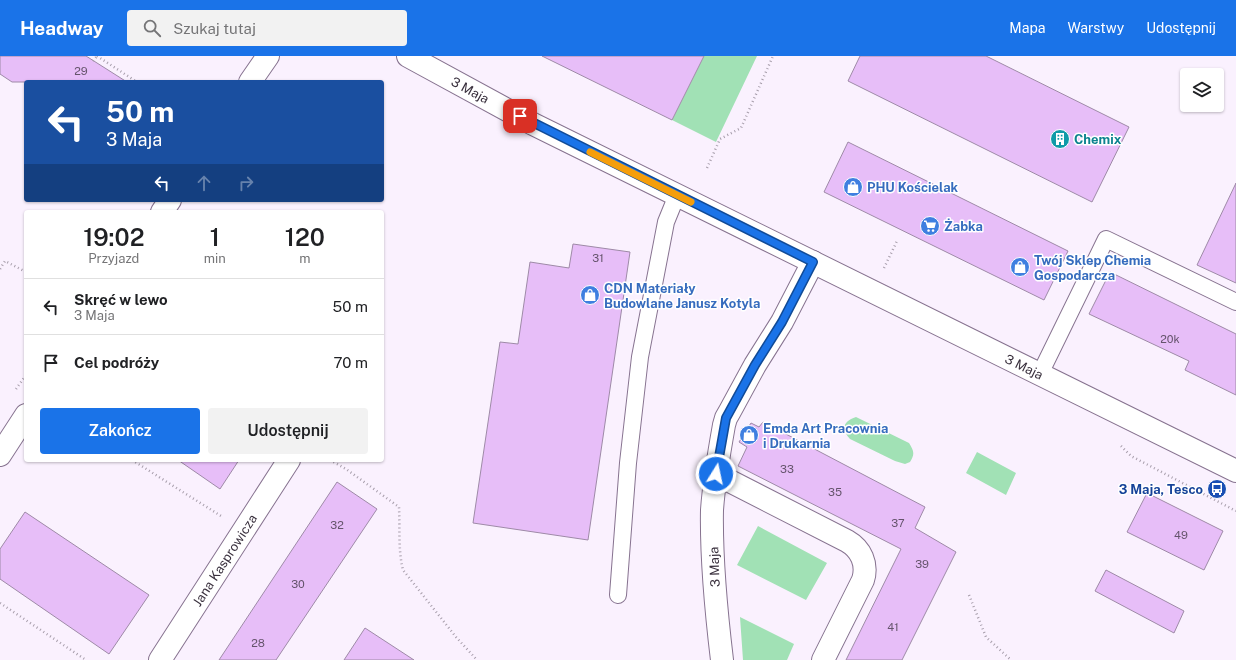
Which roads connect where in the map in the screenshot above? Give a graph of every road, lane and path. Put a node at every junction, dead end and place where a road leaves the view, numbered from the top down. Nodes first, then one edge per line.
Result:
1 (97, 56) edge
2 (268, 56) edge
3 (408, 56) edge
4 (773, 56) edge
5 (94, 60) dead end
6 (134, 80) edge
7 (251, 80) edge
8 (707, 168) dead end
9 (677, 195) junction
10 (813, 262) junction
11 (0, 269) edge
12 (24, 271) edge
13 (1236, 302) edge
14 (1040, 374) junction
15 (24, 418) edge
16 (0, 455) edge
17 (135, 462) edge
18 (288, 462) edge
19 (334, 462) edge
20 (1236, 471) edge
21 (716, 474) junction
22 (244, 531) junction
23 (618, 595) dead end
24 (969, 595) dead end
25 (0, 603) edge
26 (86, 660) edge
27 (160, 660) edge
28 (477, 660) edge
29 (722, 660) edge
30 (823, 660) edge
31 (1011, 660) edge

1 - 5 path
1 - 6 path
2 - 7 street
3 - 9 street, 3 Maja
4 - 8 path
9 - 10 street, 3 Maja
9 - 23 lane
10 - 14 street, 3 Maja
10 - 21 street, 3 Maja
11 - 12 path
13 - 14 lane
14 - 20 street, 3 Maja
15 - 16 street
17 - 22 path
18 - 22 street, Jana Kasprowicza
19 - 28 path
21 - 29 street, 3 Maja
21 - 30 street
22 - 27 street, Jana Kasprowicza
24 - 31 path
25 - 26 path

